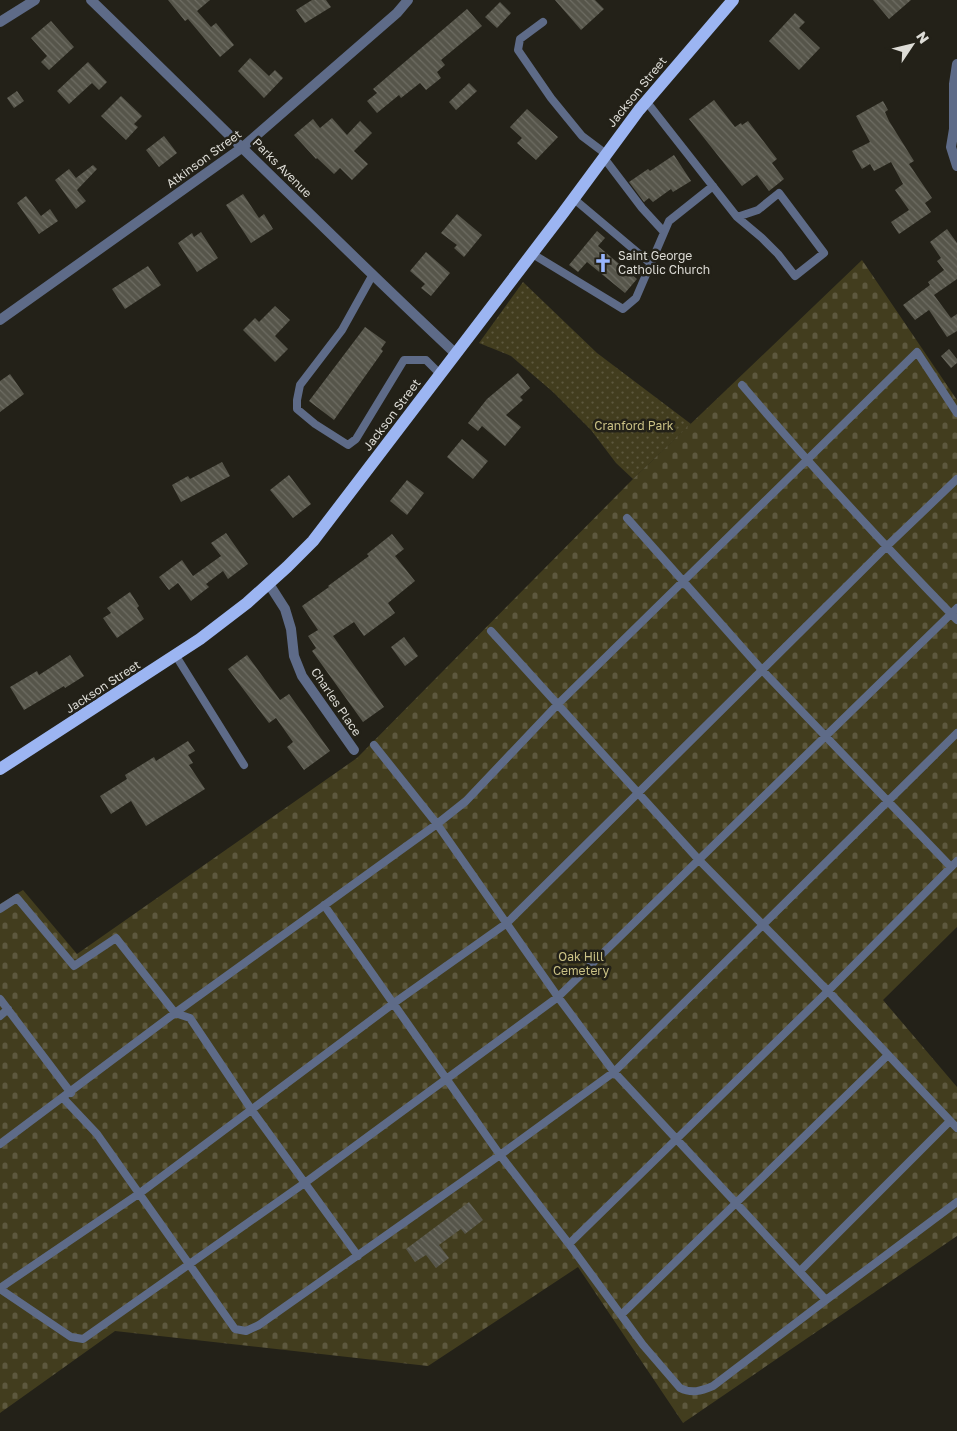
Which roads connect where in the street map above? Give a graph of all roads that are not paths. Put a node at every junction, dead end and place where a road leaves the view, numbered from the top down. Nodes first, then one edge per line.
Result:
1 (35, 0) edge
2 (91, 0) edge
3 (408, 0) edge
4 (732, 0) edge
5 (0, 22) edge
6 (543, 22) dead end
7 (957, 64) edge
8 (646, 101) junction
9 (955, 130) edge
10 (243, 147) junction
11 (605, 156) junction
12 (957, 166) edge
13 (713, 186) junction
14 (574, 199) junction
15 (737, 217) junction
16 (664, 232) junction
17 (531, 253) junction
18 (650, 263) junction
19 (372, 276) junction
20 (0, 320) edge
21 (456, 354) junction
22 (440, 374) junction
23 (742, 385) dead end
24 (957, 413) edge
25 (807, 460) junction
26 (957, 479) edge
27 (627, 518) dead end
28 (886, 547) junction
29 (684, 581) junction
30 (270, 584) junction
31 (954, 611) edge
32 (957, 620) edge
33 (491, 631) dead end
34 (176, 656) junction
35 (762, 670) junction
36 (558, 704) junction
37 (957, 734) edge
38 (825, 737) junction
39 (374, 745) dead end
40 (354, 750) dead end
41 (244, 765) dead end
42 (0, 769) edge
43 (638, 793) junction
44 (888, 802) junction
45 (437, 824) junction
46 (699, 860) junction
47 (954, 864) edge
48 (324, 906) junction
49 (0, 909) edge
50 (507, 924) junction
51 (763, 926) junction
52 (828, 991) junction
53 (558, 998) junction
54 (0, 999) edge
55 (394, 1003) junction
56 (8, 1010) junction
57 (174, 1013) junction
58 (0, 1016) edge
59 (888, 1054) junction
60 (614, 1072) junction
61 (448, 1079) junction
62 (70, 1093) junction
63 (63, 1098) junction
64 (251, 1109) junction
65 (950, 1121) junction
66 (957, 1128) edge
67 (677, 1139) junction
68 (0, 1144) edge
69 (500, 1155) junction
70 (306, 1182) junction
71 (140, 1193) junction
72 (957, 1202) edge
73 (736, 1203) junction
74 (569, 1244) junction
75 (358, 1256) junction
76 (189, 1263) junction
77 (800, 1271) junction
78 (0, 1289) edge
79 (826, 1300) junction
80 (622, 1315) junction

1 - 5 street
2 - 10 street, Parks Avenue
3 - 10 street, Atkinson Street
4 - 8 main road, Jackson Street
6 - 11 lane
7 - 9 street
8 - 11 main road, Jackson Street
8 - 13 lane
9 - 12 street
10 - 19 street, Parks Avenue
10 - 20 street, Atkinson Street
11 - 14 main road, Jackson Street
11 - 16 lane
13 - 15 lane
13 - 16 lane
14 - 17 main road, Jackson Street
14 - 18 lane
15 - 15 lane
16 - 18 lane
17 - 18 lane
17 - 21 main road, Jackson Street
19 - 21 street, Parks Avenue
19 - 22 lane
21 - 22 main road, Jackson Street
22 - 30 main road, Jackson Street
23 - 25 lane
24 - 25 lane
25 - 28 lane
25 - 29 lane
26 - 28 lane
27 - 29 lane
28 - 31 lane
28 - 35 lane
29 - 35 lane
29 - 36 lane
30 - 34 main road, Jackson Street
30 - 40 street, Charles Place
31 - 32 lane
31 - 38 lane
33 - 36 lane
34 - 41 lane
34 - 42 main road, Jackson Street
35 - 38 lane
35 - 43 lane
36 - 43 lane
36 - 45 lane
37 - 44 lane
38 - 44 lane
38 - 46 lane
39 - 45 lane
43 - 46 lane
43 - 50 lane
44 - 47 lane
44 - 51 lane
45 - 48 lane
45 - 50 lane
46 - 51 lane
46 - 53 lane
47 - 52 lane
48 - 55 lane
48 - 57 lane
49 - 57 lane
50 - 53 lane
50 - 55 lane
51 - 52 lane
51 - 60 lane
52 - 59 lane
52 - 67 lane
53 - 60 lane
53 - 61 lane
54 - 56 lane
55 - 61 lane
55 - 64 lane
56 - 58 lane
56 - 62 lane
57 - 62 lane
57 - 64 lane
59 - 65 lane
59 - 73 lane
60 - 67 lane
60 - 69 lane
61 - 69 lane
61 - 70 lane
62 - 63 lane
63 - 68 lane
63 - 71 lane
64 - 70 lane
64 - 71 lane
65 - 66 lane
65 - 77 lane
67 - 73 lane
67 - 74 lane
69 - 74 lane
69 - 75 lane
70 - 75 lane
70 - 76 lane
71 - 76 lane
71 - 78 lane
72 - 79 lane
73 - 77 lane
73 - 80 lane
74 - 80 lane
75 - 76 lane
76 - 78 lane
77 - 79 lane
79 - 80 lane

